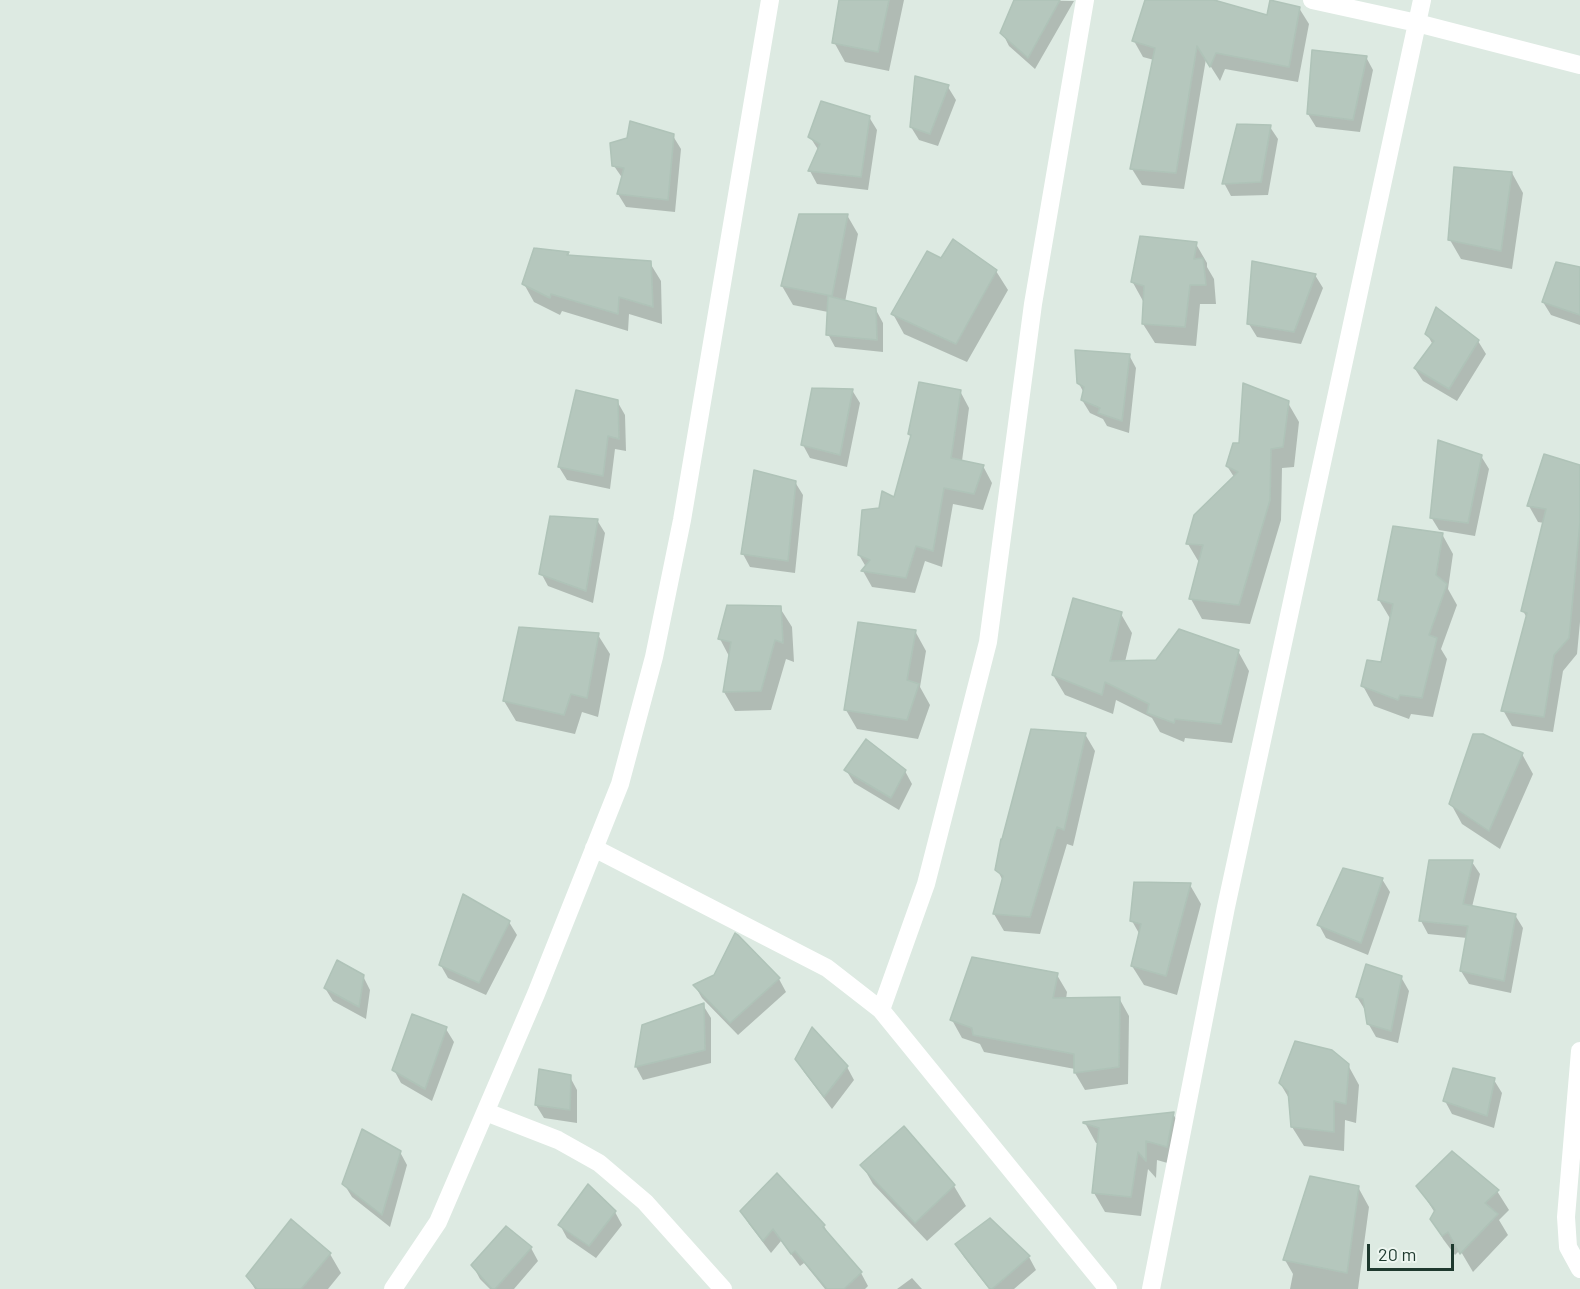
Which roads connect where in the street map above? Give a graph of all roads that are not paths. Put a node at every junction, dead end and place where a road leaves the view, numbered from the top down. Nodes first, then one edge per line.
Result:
1 (770, 0) edge
2 (1085, 0) edge
3 (1312, 0) edge
4 (1422, 0) edge
5 (1417, 23) junction
6 (1580, 65) edge
7 (594, 848) junction
8 (881, 1010) junction
9 (1580, 1051) edge
10 (486, 1112) junction
11 (1580, 1269) edge
12 (393, 1289) edge
13 (723, 1289) edge
14 (1108, 1289) edge
15 (1150, 1289) edge

1 - 7 street
2 - 8 street
3 - 5 street
4 - 5 street
5 - 6 street
5 - 15 street
7 - 8 street
7 - 10 street
8 - 14 street
9 - 11 street
10 - 12 street
10 - 13 street

